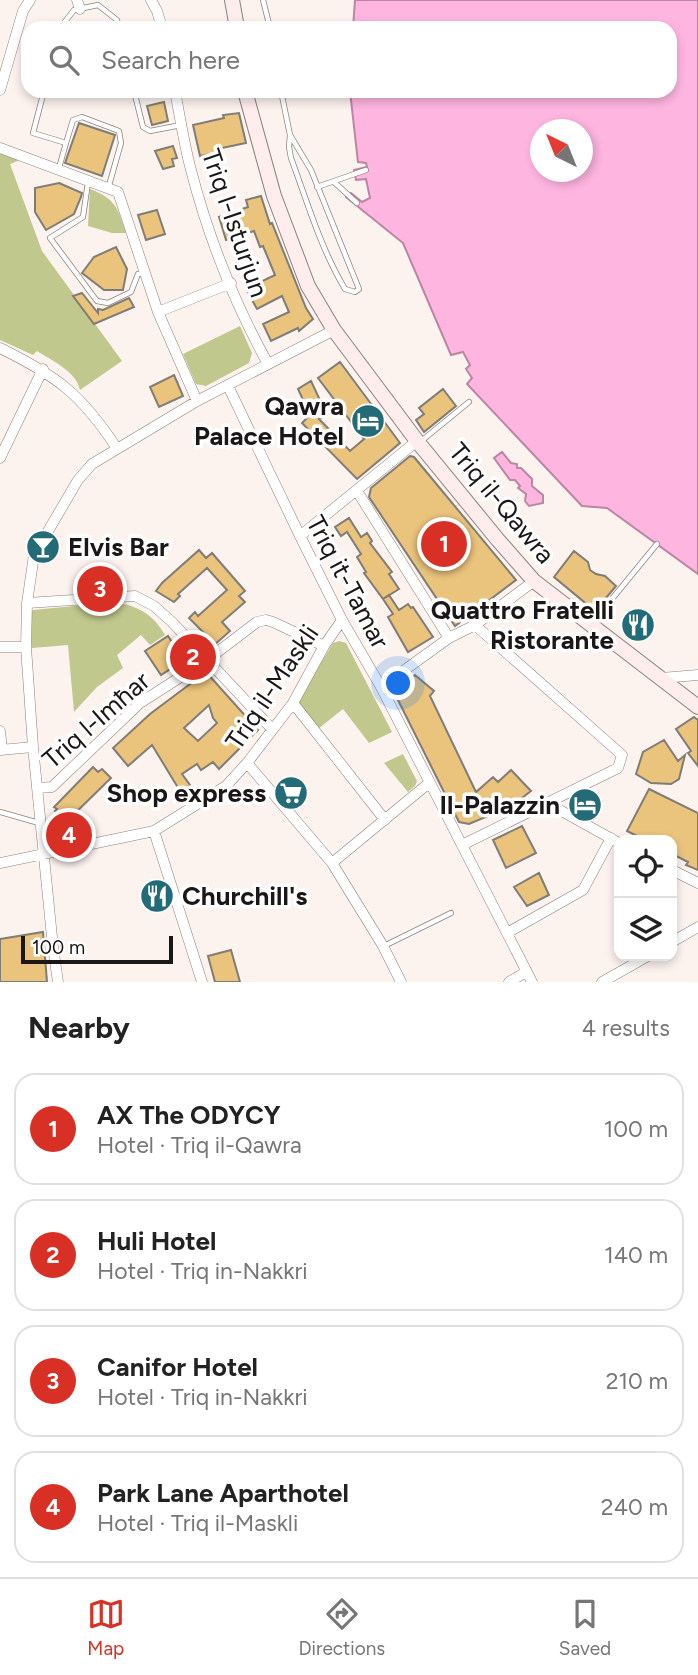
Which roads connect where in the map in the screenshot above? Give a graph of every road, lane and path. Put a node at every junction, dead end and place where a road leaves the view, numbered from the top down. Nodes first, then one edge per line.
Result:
1 (30, 0) edge
2 (151, 0) edge
3 (232, 0) edge
4 (263, 0) edge
5 (79, 5) edge
6 (65, 21) edge
7 (117, 21) edge
8 (160, 21) edge
9 (236, 21) edge
10 (268, 21) edge
11 (0, 90) edge
12 (42, 98) edge
13 (136, 98) edge
14 (176, 98) edge
15 (247, 98) edge
16 (282, 98) edge
17 (181, 124) junction
18 (290, 135) junction
19 (66, 143) junction
20 (0, 148) edge
21 (366, 170) dead end
22 (58, 171) junction
23 (88, 181) junction
24 (334, 182) junction
25 (317, 187) junction
26 (108, 189) junction
27 (357, 203) dead end
28 (145, 273) junction
29 (231, 283) junction
30 (158, 312) junction
31 (334, 330) junction
32 (0, 348) edge
33 (268, 364) junction
34 (43, 369) junction
35 (228, 386) junction
36 (197, 401) junction
37 (469, 402) dead end
38 (418, 442) junction
39 (116, 447) junction
40 (0, 458) edge
41 (357, 491) junction
42 (300, 536) junction
43 (657, 544) dead end
44 (534, 581) junction
45 (27, 603) junction
46 (342, 620) junction
47 (592, 624) junction
48 (475, 625) junction
49 (449, 638) junction
50 (324, 646) junction
51 (0, 647) edge
52 (26, 647) junction
53 (207, 660) junction
54 (698, 675) edge
55 (661, 678) junction
56 (381, 687) junction
57 (293, 703) junction
58 (698, 707) edge
59 (272, 729) junction
60 (0, 731) edge
61 (33, 747) junction
62 (1, 750) edge
63 (247, 763) junction
64 (429, 783) junction
65 (38, 788) junction
66 (548, 804) junction
67 (1, 811) edge
68 (386, 820) junction
69 (41, 823) junction
70 (154, 831) junction
71 (614, 840) edge
72 (614, 843) edge
73 (461, 845) junction
74 (45, 853) junction
75 (0, 863) edge
76 (332, 863) junction
77 (677, 872) edge
78 (698, 883) edge
79 (451, 913) dead end
80 (698, 927) edge
81 (507, 933) junction
82 (677, 939) edge
83 (383, 946) junction
84 (639, 961) edge
85 (529, 977) edge
86 (58, 982) edge
87 (202, 982) edge
88 (401, 982) edge
89 (509, 982) edge
90 (602, 982) edge

1 - 11 street
2 - 8 street
3 - 9 street
4 - 10 lane
5 - 6 lane
5 - 7 lane
12 - 19 lane
13 - 17 lane
14 - 17 street, Triq l-Isturjun
15 - 31 street, Triq il-Qawra
16 - 18 lane
17 - 29 street, Triq l-Isturjun
18 - 25 lane
18 - 25 lane
19 - 22 lane
19 - 26 lane
20 - 22 street
21 - 24 lane
22 - 23 street
23 - 26 street
23 - 28 lane
24 - 25 lane
24 - 27 lane
26 - 28 street
28 - 30 street
29 - 30 street
29 - 33 street, Triq l-Isturjun
30 - 36 street
31 - 33 street
31 - 38 street, Triq il-Qawra
32 - 34 street
33 - 35 street
34 - 39 street
34 - 40 street
35 - 36 street
35 - 42 street, Triq it-Tamar
36 - 39 street
37 - 38 lane
38 - 41 street
38 - 44 street, Triq il-Qawra
39 - 45 street
41 - 42 street
41 - 49 street
42 - 46 street, Triq it-Tamar
43 - 47 lane
44 - 47 street, Triq il-Qawra
44 - 48 street
45 - 52 street
45 - 53 street
46 - 50 street, Triq il-Maskli
46 - 56 street, Triq it-Tamar
47 - 55 street, Triq il-Qawra
48 - 49 street
48 - 66 street
49 - 56 street
50 - 53 street, Triq l-Imħar
50 - 57 street, Triq il-Maskli
51 - 52 street
52 - 61 street
53 - 59 street
53 - 65 street, Triq l-Imħar
54 - 55 street
55 - 58 street, Triq il-Qawra
56 - 64 street, Triq it-Tamar
57 - 59 street, Triq il-Maskli
57 - 68 street
59 - 63 street, Triq il-Maskli
60 - 62 street
61 - 62 street
61 - 65 street
63 - 70 street, Triq il-Maskli
63 - 76 street
64 - 68 street
64 - 73 street, Triq it-Tamar
65 - 69 street
66 - 71 street
66 - 73 street
67 - 69 lane
68 - 76 street
69 - 74 street
70 - 74 street, Triq il-Maskli
70 - 87 street
72 - 81 street
73 - 81 street, Triq it-Tamar
74 - 75 street, Triq il-Maskli
74 - 86 street
76 - 83 street
77 - 78 street
79 - 83 lane
80 - 82 street
81 - 85 street, Triq it-Tamar
83 - 88 street
84 - 90 street
85 - 89 street

